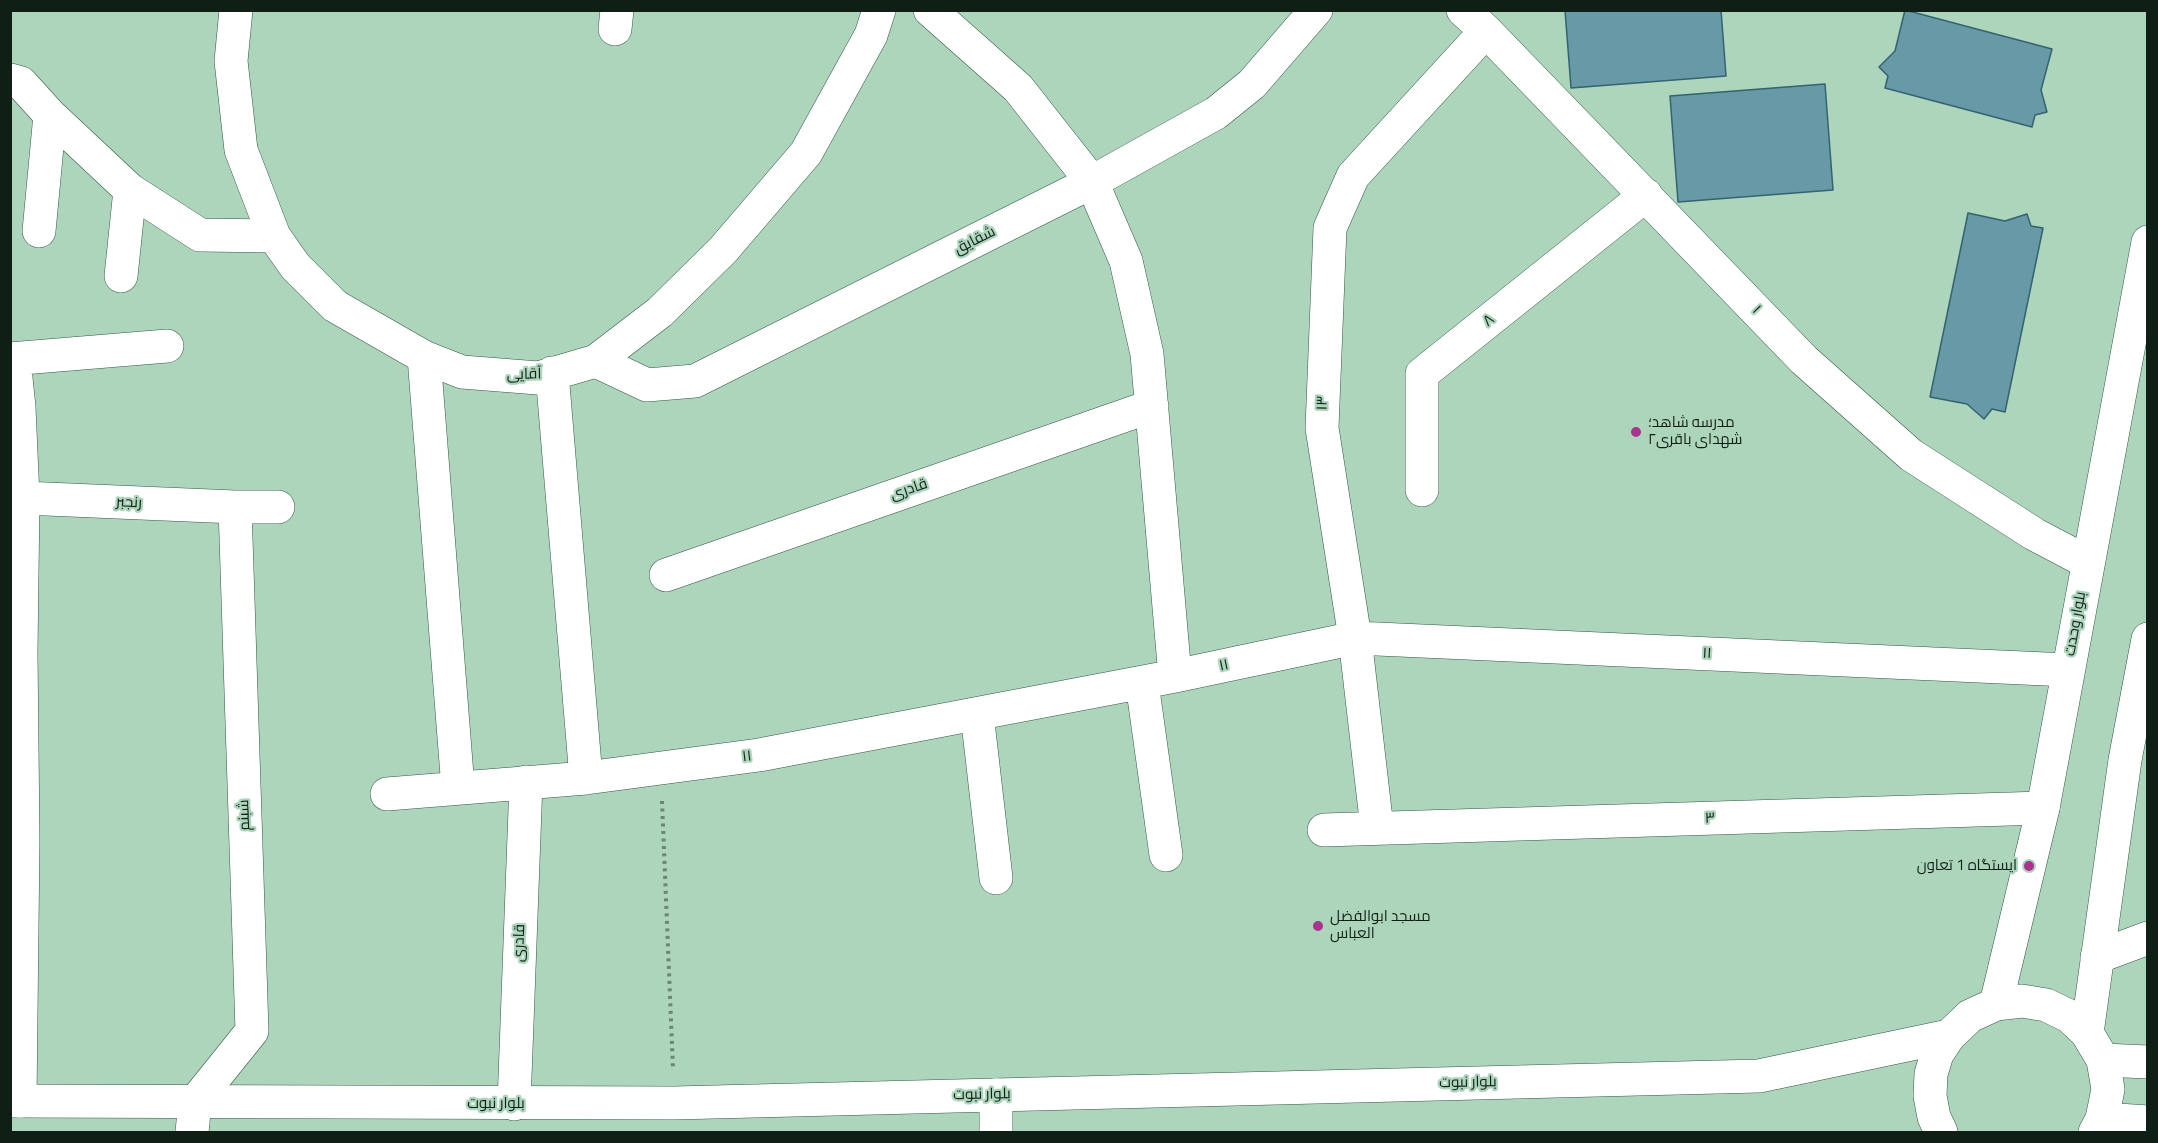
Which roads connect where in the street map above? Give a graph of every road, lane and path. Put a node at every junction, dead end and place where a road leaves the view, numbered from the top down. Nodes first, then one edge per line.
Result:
1 (236, 10) edge
2 (879, 10) edge
3 (930, 10) edge
4 (1316, 10) edge
5 (1475, 21) edge
6 (10, 80) edge
7 (50, 115) junction
8 (1092, 182) junction
9 (130, 190) junction
10 (1646, 195) junction
11 (39, 231) dead end
12 (274, 236) junction
13 (2148, 242) edge
14 (121, 276) dead end
15 (167, 346) dead end
16 (424, 357) junction
17 (12, 359) edge
18 (596, 361) junction
19 (552, 373) junction
20 (1152, 406) junction
21 (1422, 490) dead end
22 (23, 498) junction
23 (234, 507) junction
24 (278, 507) dead end
25 (2088, 562) junction
26 (666, 575) dead end
27 (1355, 638) junction
28 (2148, 639) edge
29 (16, 652) edge
30 (2068, 670) junction
31 (1174, 676) junction
32 (1142, 683) junction
33 (977, 714) junction
34 (2136, 756) edge
35 (661, 768) junction
36 (586, 778) junction
37 (526, 782) junction
38 (458, 788) junction
39 (387, 794) dead end
40 (2043, 808) junction
41 (1377, 828) junction
42 (1324, 830) dead end
43 (17, 841) edge
44 (1166, 855) dead end
45 (996, 878) dead end
46 (2148, 938) edge
47 (2097, 957) junction
48 (1996, 1004) junction
49 (1948, 1036) junction
50 (2095, 1047) junction
51 (2148, 1062) edge
52 (996, 1095) junction
53 (15, 1101) edge
54 (674, 1103) junction
55 (514, 1104) junction
56 (194, 1117) edge
57 (2148, 1122) edge
58 (2098, 1126) edge
59 (996, 1132) edge
60 (1941, 1132) edge

1 - 12 street, آقایی
2 - 18 street, آقایی
3 - 8 street
4 - 8 street, شقایق
5 - 10 street, ۱
5 - 27 street, ۱۳
6 - 7 street
7 - 9 street
7 - 11 street
8 - 18 street, شقایق
8 - 20 street
9 - 12 street
9 - 14 street
10 - 21 street, ۸
10 - 25 street, ۱
12 - 16 street, آقایی
13 - 25 street, بلوار وحدت
15 - 17 street
16 - 19 street, آقایی
16 - 38 street
17 - 22 street
18 - 19 street, آقایی
19 - 36 street
20 - 26 street, قادری
20 - 31 street
22 - 23 street, رنجبر
22 - 29 street
23 - 24 street, رنجبر
23 - 56 street, شبنم
25 - 30 street, بلوار وحدت
27 - 30 street, ۱۱
27 - 31 street, ۱۱
27 - 41 street, ۱۳
28 - 34 street
29 - 43 street
30 - 40 street, بلوار وحدت
31 - 32 street, ۱۱
32 - 33 street, ۱۱
32 - 44 street
33 - 35 street, ۱۱
33 - 45 street
34 - 47 street
35 - 36 street, ۱۱
35 - 54 path
36 - 37 street, ۱۱
37 - 38 street, ۱۱
37 - 55 street, قادری
38 - 39 street, ۱۱
40 - 41 street, ۳
40 - 48 street, بلوار وحدت
41 - 42 street, ۳
43 - 53 street
46 - 47 street
47 - 50 street
48 - 49 street
48 - 50 street
49 - 52 street, بلوار نبوت
49 - 60 street
50 - 51 street
50 - 58 street
52 - 54 street, بلوار نبوت
52 - 59 street
53 - 56 street, بلوار نبوت
54 - 55 street, بلوار نبوت
55 - 56 street, بلوار نبوت
57 - 58 street

